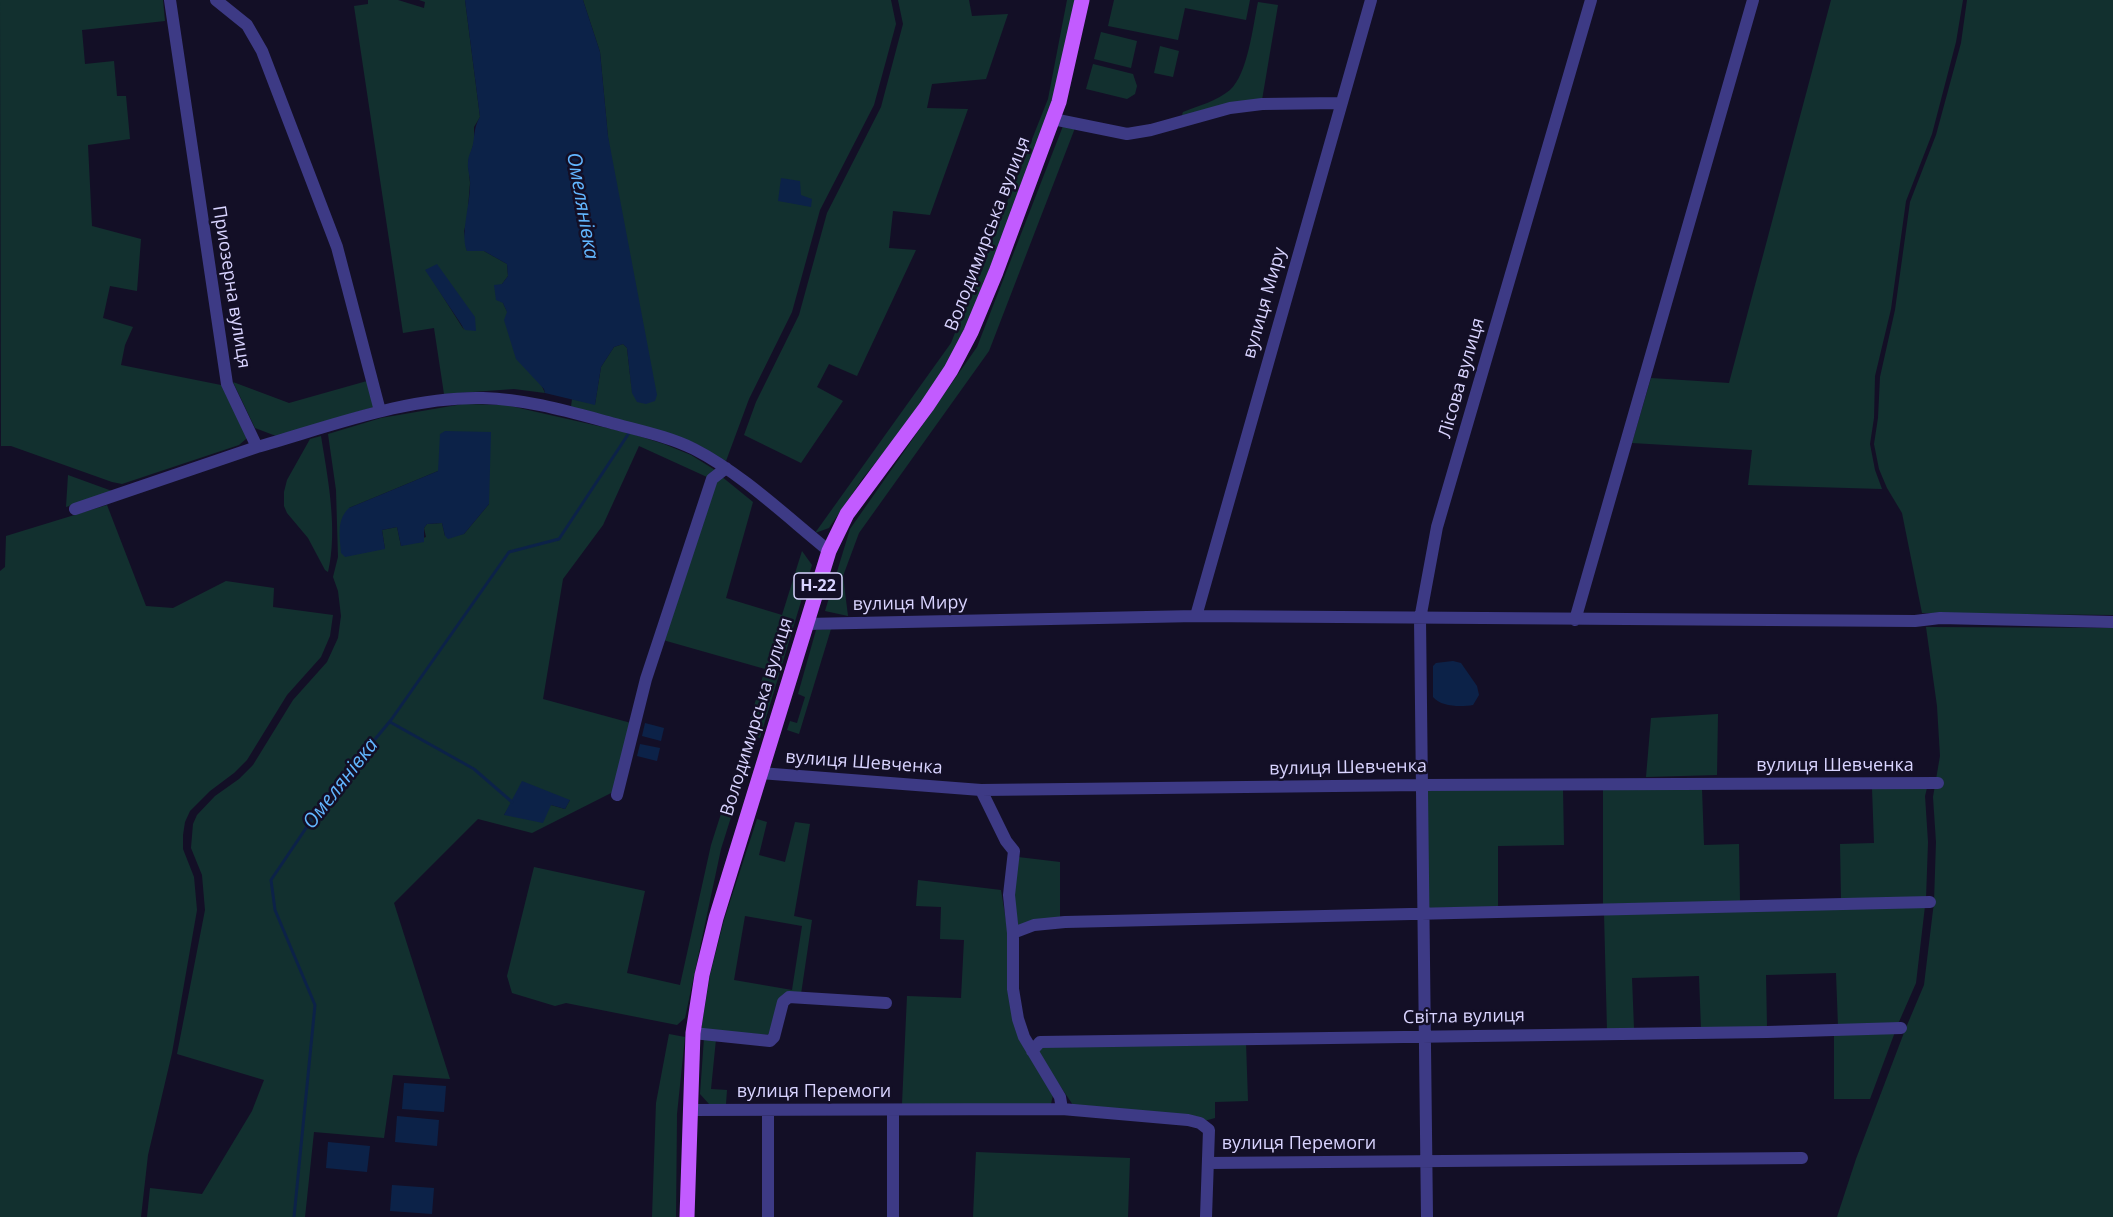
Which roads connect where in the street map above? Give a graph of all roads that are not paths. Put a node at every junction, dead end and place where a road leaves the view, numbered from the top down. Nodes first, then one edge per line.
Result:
1 (170, 0) edge
2 (216, 0) edge
3 (1082, 0) edge
4 (1371, 0) edge
5 (1591, 0) edge
6 (1753, 0) edge
7 (1340, 104) junction
8 (1053, 119) junction
9 (380, 411) junction
10 (257, 447) junction
11 (726, 468) junction
12 (75, 508) dead end
13 (829, 550) junction
14 (1196, 616) junction
15 (1420, 619) junction
16 (1575, 620) junction
17 (2113, 622) edge
18 (806, 624) junction
19 (760, 773) junction
20 (1938, 783) dead end
21 (1422, 785) junction
22 (981, 790) junction
23 (617, 795) dead end
24 (1930, 902) dead end
25 (1423, 912) junction
26 (1013, 933) junction
27 (886, 1003) dead end
28 (1901, 1028) dead end
29 (693, 1033) junction
30 (1425, 1035) junction
31 (1032, 1051) junction
32 (689, 1110) junction
33 (768, 1110) junction
34 (893, 1110) junction
35 (1062, 1110) junction
36 (1802, 1158) dead end
37 (1426, 1162) junction
38 (1208, 1163) junction
39 (687, 1217) edge
40 (768, 1217) edge
41 (893, 1217) edge
42 (1206, 1217) edge
43 (1427, 1217) edge

1 - 10 street, Приозерна вулиця
2 - 9 street
3 - 8 main road, Володимирська вулиця / Н-22
4 - 7 street, вулиця Миру
5 - 15 street, Лісова вулиця
6 - 16 street
7 - 8 street
7 - 14 street, вулиця Миру
8 - 13 main road, Володимирська вулиця / Н-22
9 - 10 street
9 - 11 street
10 - 12 street
11 - 13 street
11 - 23 street
13 - 18 main road, Володимирська вулиця / Н-22
14 - 15 street, вулиця Миру
14 - 18 street, вулиця Миру
15 - 16 street
15 - 21 street, Лісова вулиця
16 - 17 street
18 - 19 main road, Володимирська вулиця / Н-22
19 - 22 street, вулиця Шевченка
19 - 29 main road, Володимирська вулиця / Н-22
20 - 21 street, вулиця Шевченка
21 - 22 street, вулиця Шевченка
21 - 25 street, Лісова вулиця
22 - 26 street
24 - 25 street
25 - 26 street
25 - 30 street, Лісова вулиця
26 - 31 street
27 - 29 street
28 - 30 street, Світла вулиця
29 - 32 main road, Володимирська вулиця / Н-22
30 - 31 street, Світла вулиця
30 - 37 street, Лісова вулиця
31 - 35 street
32 - 33 street, вулиця Перемоги
32 - 39 main road, Володимирська вулиця / Н-22
33 - 34 street, вулиця Перемоги
33 - 40 street
34 - 35 street, вулиця Перемоги
34 - 41 street
35 - 38 street, вулиця Перемоги
36 - 37 street, вулиця Перемоги
37 - 38 street, вулиця Перемоги
37 - 43 street, Лісова вулиця
38 - 42 street

